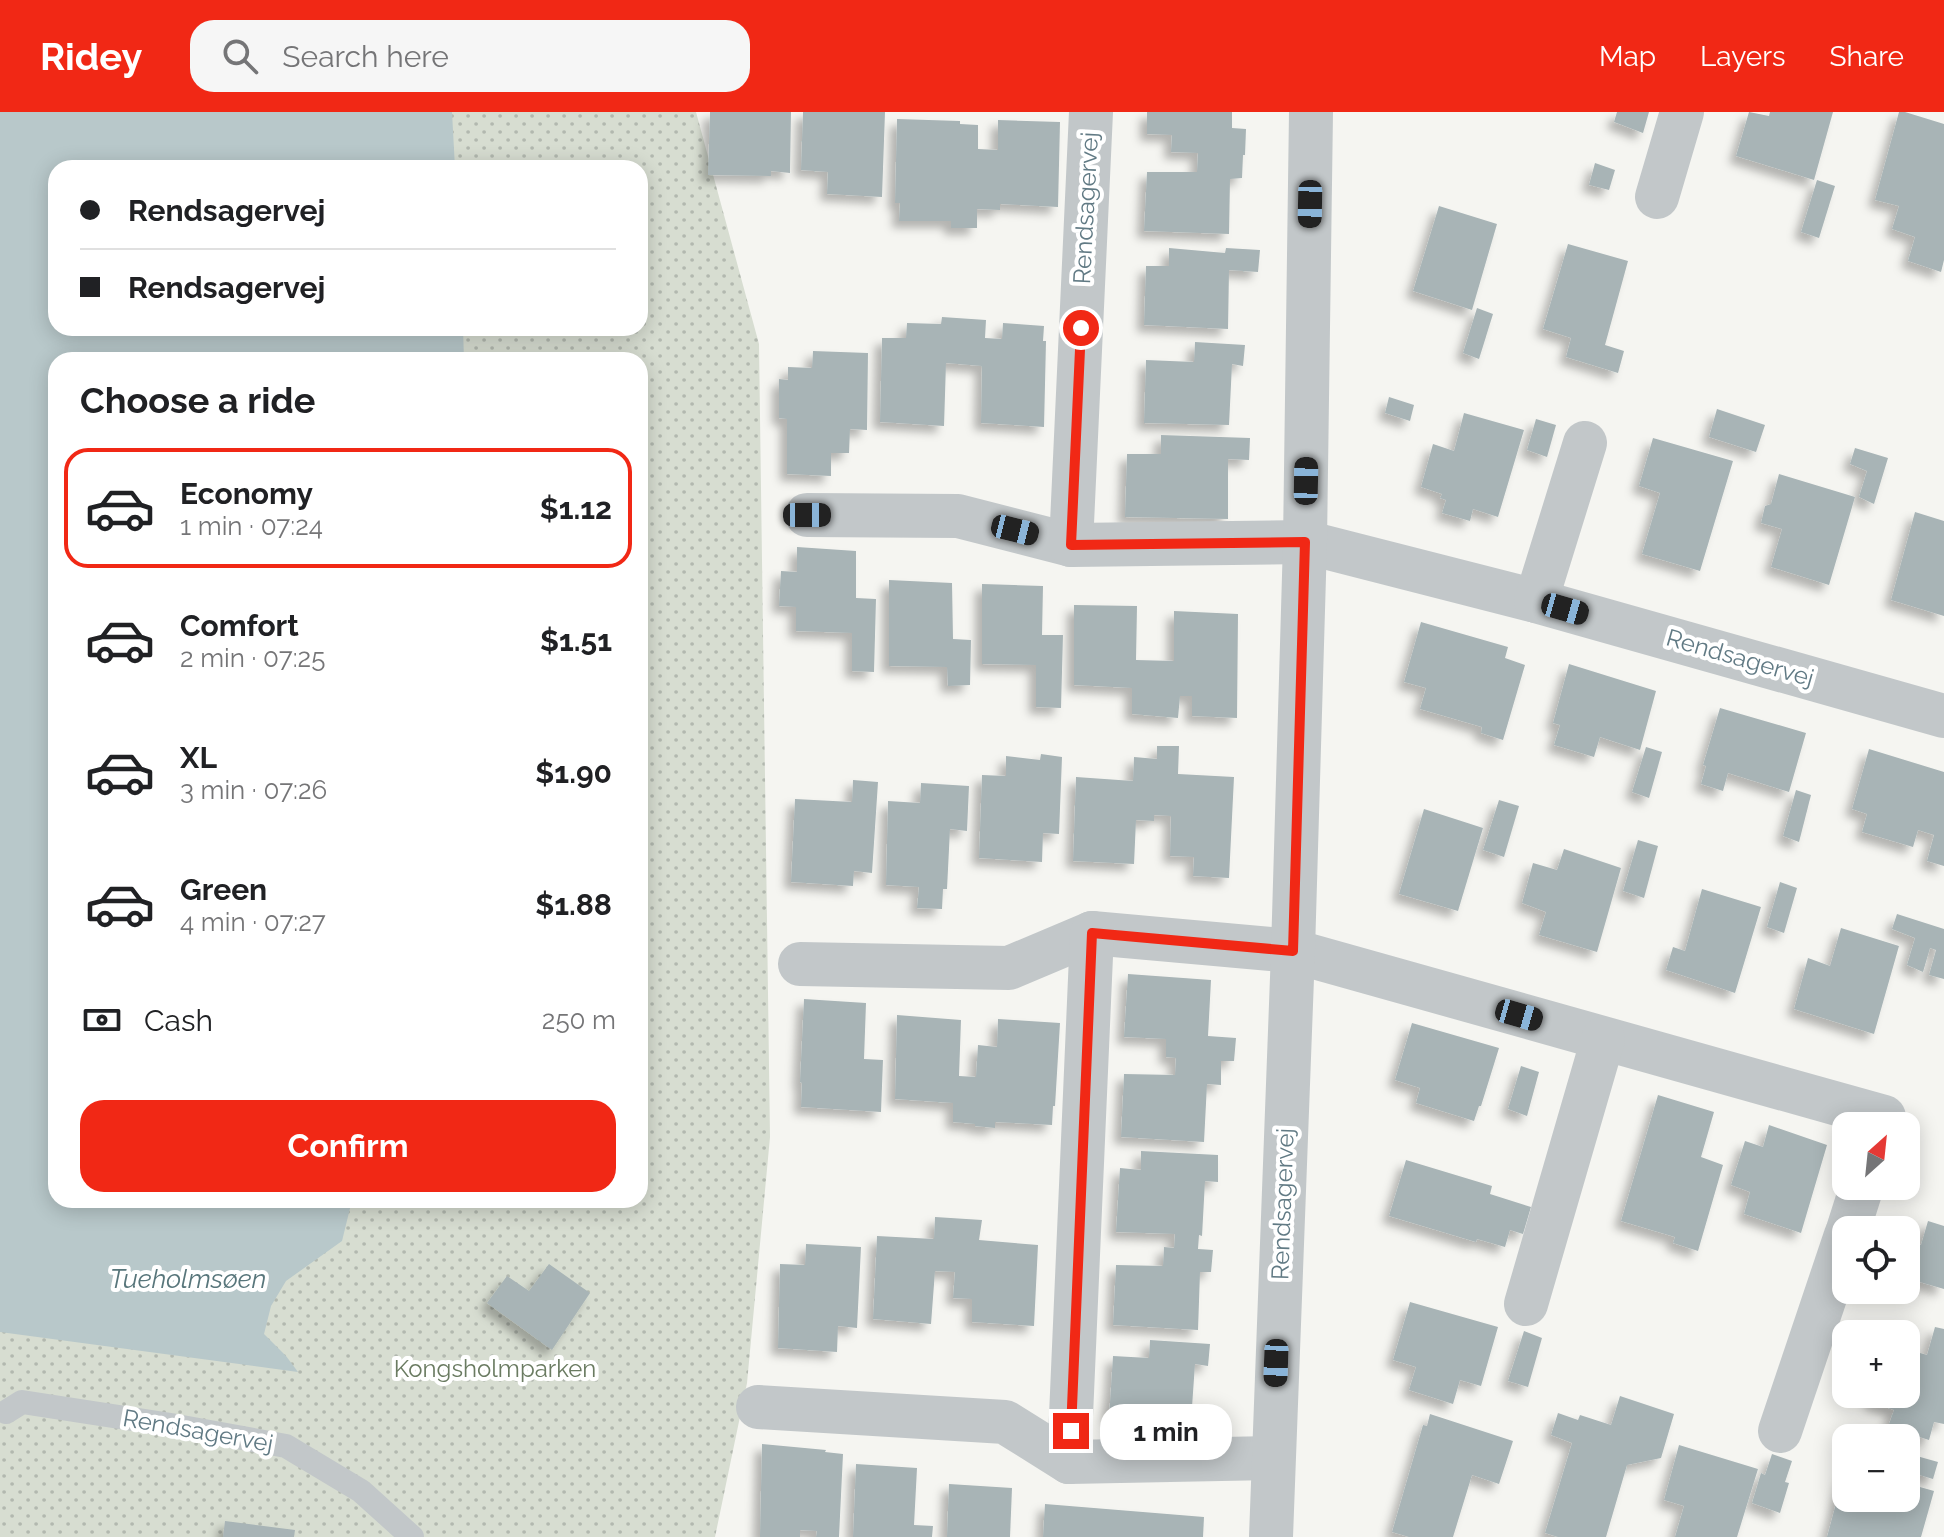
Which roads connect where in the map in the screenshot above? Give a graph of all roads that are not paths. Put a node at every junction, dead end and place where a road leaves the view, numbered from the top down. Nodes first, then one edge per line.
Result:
1 (1091, 112) edge
2 (1311, 112) edge
3 (1682, 112) edge
4 (1657, 197) dead end
5 (1585, 443) dead end
6 (807, 515) dead end
7 (1305, 542) junction
8 (1071, 545) junction
9 (1536, 601) junction
10 (1944, 716) edge
11 (1092, 933) junction
12 (1293, 951) junction
13 (800, 964) dead end
14 (1603, 1039) junction
15 (1866, 1112) edge
16 (1832, 1277) edge
17 (1526, 1304) dead end
18 (758, 1407) dead end
19 (6, 1412) dead end
20 (1780, 1431) dead end
21 (1273, 1458) junction
22 (1069, 1462) junction
23 (412, 1537) edge
24 (1271, 1537) edge

1 - 8 street, Rendsagervej
2 - 7 street, Rendsagervej
3 - 4 street
5 - 9 street
6 - 8 street, Rendsagervej
7 - 8 street, Rendsagervej
7 - 9 street, Rendsagervej
7 - 12 street, Rendsagervej
9 - 10 street, Rendsagervej
11 - 12 street
11 - 13 street
11 - 22 street
12 - 14 street
12 - 21 street, Rendsagervej
14 - 15 street
14 - 17 street
16 - 20 street
18 - 22 street
19 - 23 lane, Rendsagervej
21 - 22 street
21 - 24 street, Rendsagervej

